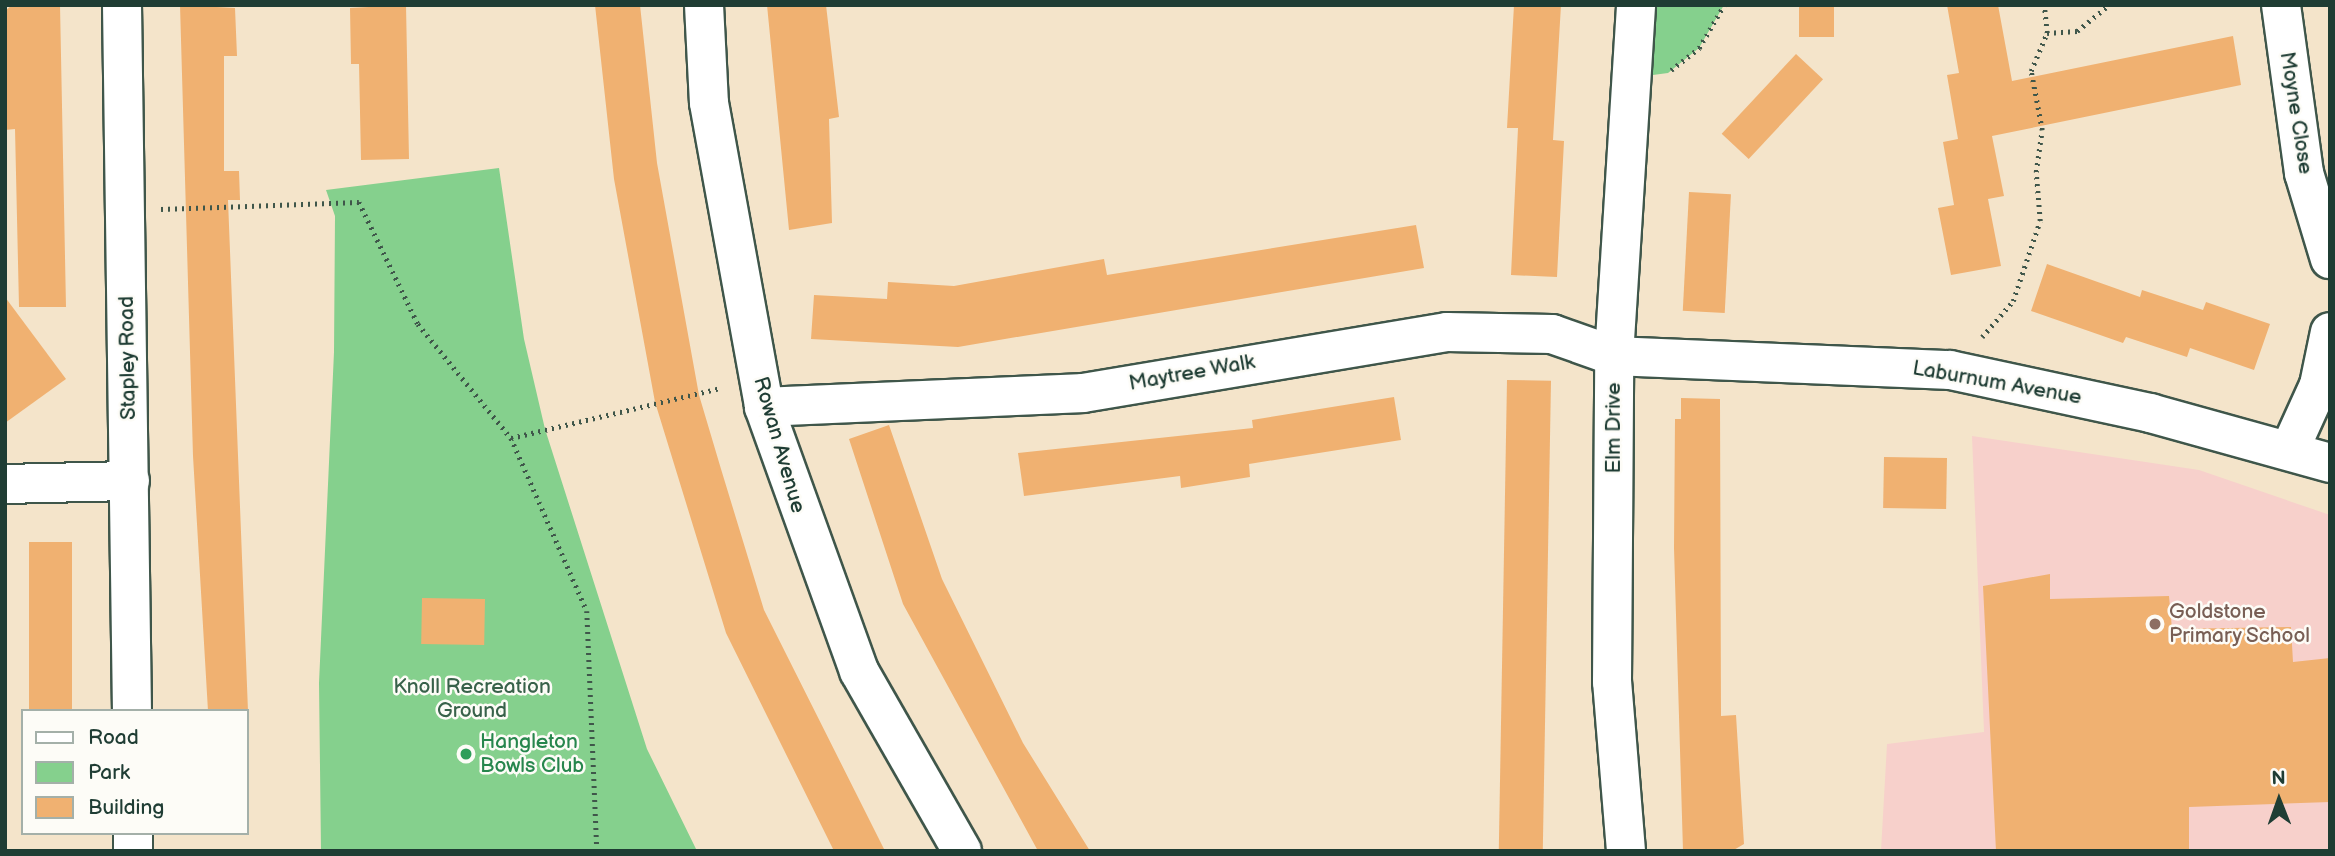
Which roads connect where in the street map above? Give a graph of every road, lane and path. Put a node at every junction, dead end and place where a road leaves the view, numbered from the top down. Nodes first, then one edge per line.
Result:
1 (122, 5) edge
2 (704, 5) edge
3 (1636, 5) edge
4 (1724, 5) edge
5 (2044, 5) edge
6 (2109, 5) edge
7 (2281, 5) edge
8 (2047, 33) junction
9 (1630, 78) junction
10 (125, 210) junction
11 (2330, 259) edge
12 (2330, 332) edge
13 (1614, 356) junction
14 (1950, 370) junction
15 (761, 393) junction
16 (511, 438) junction
17 (2290, 449) junction
18 (2330, 463) edge
19 (130, 481) junction
20 (5, 484) edge
21 (132, 709) edge
22 (597, 851) edge
23 (962, 851) edge
24 (1626, 851) edge

1 - 10 street, Stapley Road
2 - 15 street, Rowan Avenue
3 - 9 street, Elm Drive
4 - 9 path
5 - 8 path
6 - 8 path
7 - 11 street, Moyne Close
8 - 14 path
9 - 13 street, Elm Drive
10 - 16 path
10 - 19 street, Stapley Road
12 - 17 street
13 - 14 street, Laburnum Avenue
13 - 15 street, Maytree Walk
13 - 24 street, Elm Drive
14 - 17 street, Laburnum Avenue
15 - 16 path
15 - 23 street, Rowan Avenue
16 - 22 path
17 - 18 street, Laburnum Avenue
19 - 20 street
19 - 21 street, Stapley Road

